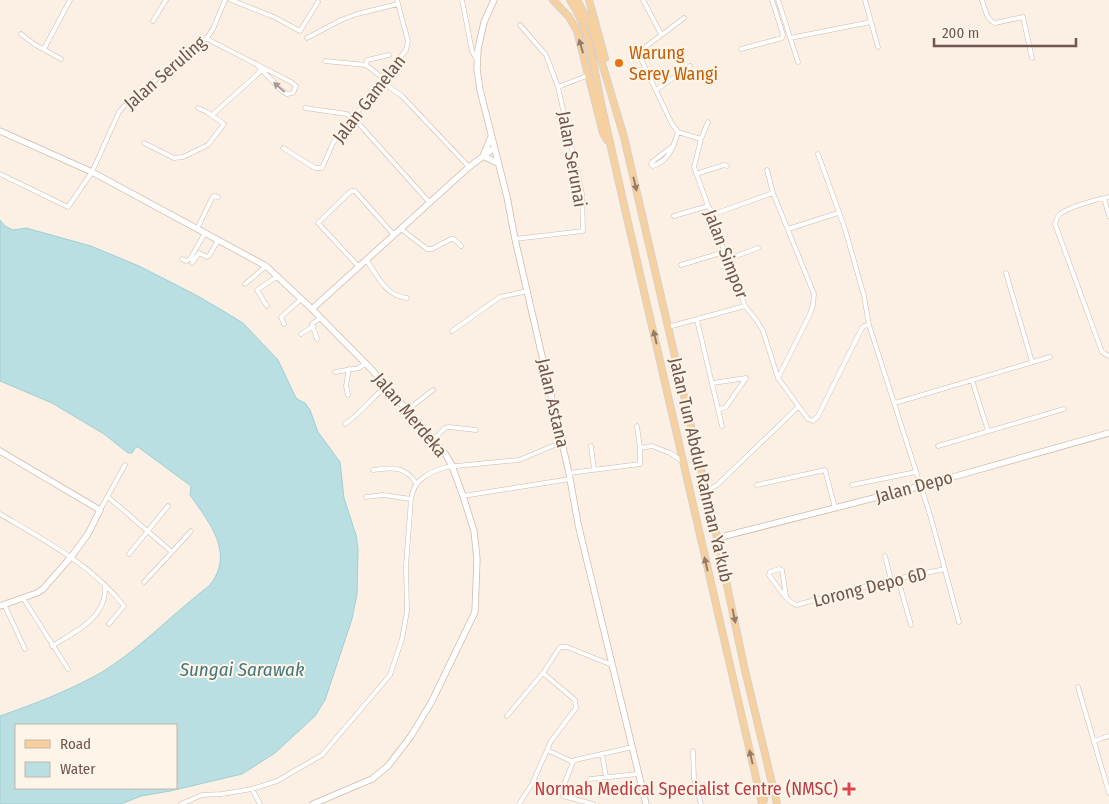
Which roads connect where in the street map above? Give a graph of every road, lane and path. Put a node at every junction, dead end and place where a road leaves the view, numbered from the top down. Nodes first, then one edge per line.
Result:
1 (70, 0) edge
2 (166, 0) edge
3 (225, 0) edge
4 (231, 0) edge
5 (462, 0) edge
6 (553, 0) edge
7 (570, 0) edge
8 (577, 0) edge
9 (589, 0) edge
10 (643, 0) edge
11 (772, 0) edge
12 (778, 0) edge
13 (865, 0) edge
14 (982, 0) edge
15 (495, 1) edge
16 (318, 2) dead end
17 (398, 2) edge
18 (684, 18) dead end
19 (153, 21) dead end
20 (871, 22) junction
21 (520, 26) dead end
22 (21, 34) dead end
23 (661, 34) junction
24 (207, 38) junction
25 (307, 38) dead end
26 (790, 38) junction
27 (878, 47) dead end
28 (44, 49) junction
29 (741, 50) dead end
30 (389, 55) dead end
31 (61, 58) dead end
32 (1032, 58) dead end
33 (477, 60) junction
34 (325, 61) dead end
35 (798, 62) dead end
36 (256, 63) junction
37 (366, 65) junction
38 (690, 66) dead end
39 (261, 70) junction
40 (589, 75) junction
41 (383, 80) junction
42 (558, 87) junction
43 (656, 90) junction
44 (198, 108) dead end
45 (305, 108) dead end
46 (212, 115) junction
47 (353, 119) junction
48 (708, 122) dead end
49 (0, 131) edge
50 (678, 132) junction
51 (491, 137) junction
52 (624, 137) junction
53 (701, 139) junction
54 (144, 142) dead end
55 (610, 143) junction
56 (674, 145) junction
57 (283, 148) dead end
58 (494, 148) junction
59 (818, 154) dead end
60 (483, 156) junction
61 (498, 163) junction
62 (727, 166) dead end
63 (469, 168) junction
64 (767, 170) dead end
65 (92, 172) junction
66 (0, 174) edge
67 (696, 174) junction
68 (773, 193) junction
69 (218, 197) dead end
70 (1107, 197) edge
71 (430, 203) junction
72 (708, 206) junction
73 (714, 214) junction
74 (838, 214) junction
75 (674, 216) dead end
76 (1109, 216) edge
77 (197, 229) junction
78 (402, 229) junction
79 (788, 229) junction
80 (205, 233) junction
81 (394, 235) junction
82 (515, 239) junction
83 (218, 240) junction
84 (461, 246) dead end
85 (758, 248) dead end
86 (724, 252) junction
87 (182, 259) dead end
88 (728, 259) junction
89 (367, 261) junction
90 (192, 263) dead end
91 (681, 265) dead end
92 (266, 266) junction
93 (359, 268) junction
94 (1006, 274) dead end
95 (278, 276) junction
96 (245, 284) dead end
97 (528, 291) junction
98 (407, 298) dead end
99 (301, 299) junction
100 (267, 306) dead end
101 (745, 306) junction
102 (312, 310) junction
103 (320, 318) junction
104 (697, 320) junction
105 (284, 324) dead end
106 (869, 325) junction
107 (312, 327) junction
108 (668, 327) junction
109 (452, 331) dead end
110 (301, 334) dead end
111 (318, 340) dead end
112 (1109, 356) edge
113 (1050, 357) dead end
114 (1032, 362) junction
115 (366, 363) junction
116 (349, 369) junction
117 (335, 372) dead end
118 (778, 378) junction
119 (972, 380) junction
120 (713, 383) junction
121 (386, 386) junction
122 (433, 390) dead end
123 (348, 395) dead end
124 (895, 403) junction
125 (798, 407) junction
126 (720, 409) junction
127 (1064, 409) dead end
128 (406, 411) junction
129 (345, 424) dead end
130 (636, 426) dead end
131 (722, 426) dead end
132 (476, 430) dead end
133 (988, 431) junction
134 (1109, 433) edge
135 (433, 440) junction
136 (562, 442) junction
137 (680, 443) junction
138 (591, 446) dead end
139 (938, 446) dead end
140 (640, 448) junction
141 (0, 451) edge
142 (670, 453) junction
143 (684, 462) junction
144 (125, 465) dead end
145 (452, 466) junction
146 (594, 469) junction
147 (373, 470) dead end
148 (916, 472) junction
149 (569, 476) junction
150 (416, 483) junction
151 (757, 485) dead end
152 (852, 485) dead end
153 (922, 486) junction
154 (706, 491) junction
155 (463, 496) junction
156 (108, 497) junction
157 (366, 497) dead end
158 (411, 499) junction
159 (168, 506) dead end
160 (835, 508) junction
161 (100, 510) junction
162 (0, 514) edge
163 (191, 531) dead end
164 (148, 532) junction
165 (717, 538) junction
166 (172, 552) junction
167 (129, 554) dead end
168 (885, 556) dead end
169 (71, 557) junction
170 (945, 569) junction
171 (898, 579) junction
172 (892, 580) junction
173 (144, 582) dead end
174 (105, 586) junction
175 (786, 596) junction
176 (23, 598) junction
177 (2, 605) edge
178 (959, 622) dead end
179 (109, 624) dead end
180 (911, 625) dead end
181 (52, 646) junction
182 (25, 649) dead end
183 (612, 665) junction
184 (68, 669) dead end
185 (543, 673) junction
186 (1078, 687) dead end
187 (507, 716) dead end
188 (1109, 736) edge
189 (1094, 741) junction
190 (633, 747) junction
191 (547, 750) junction
192 (693, 751) dead end
193 (602, 754) junction
194 (573, 762) junction
195 (638, 774) junction
196 (606, 777) junction
197 (590, 780) dead end
198 (1108, 786) edge
199 (252, 789) junction
200 (774, 789) junction
201 (1109, 793) edge
202 (181, 804) edge
203 (260, 804) edge
204 (313, 804) edge
205 (519, 804) edge
206 (593, 804) edge
207 (646, 804) edge
208 (700, 804) edge
209 (764, 804) edge
210 (777, 804) edge

1 - 28 street
2 - 19 street
3 - 24 street, Jalan Seruling
4 - 16 street
5 - 33 street
40 -> 6 main road
7 - 55 main road
8 - 52 main road
9 - 52 main road
10 - 23 street
11 - 29 street
12 - 26 street
13 - 20 street
14 - 32 street
15 - 33 street, Jalan Astana
17 - 25 street
17 - 41 street, Jalan Gamelan
18 - 23 street
20 - 26 street
20 - 27 street
21 - 42 street, Jalan Serunai
22 - 28 street
23 - 43 street
24 - 36 street
24 - 65 street, Jalan Seruling
26 - 35 street
28 - 31 street
30 - 37 street
33 - 51 street, Jalan Astana
34 - 37 street
36 - 39 street
36 -> 39 street
37 - 41 street
38 - 43 street
39 - 46 street
40 - 42 street, Jalan Serunai
40 - 55 main road
41 - 47 street, Jalan Gamelan
41 - 63 street
42 - 82 street, Jalan Serunai
43 - 50 street
44 - 46 street
45 - 47 street
46 - 54 street
47 - 57 street, Jalan Gamelan
47 - 71 street
48 - 53 street, Jalan Simpor
49 - 65 street, Jalan Merdeka
50 - 53 street
50 - 56 street
51 - 58 street, Jalan Astana
51 - 60 street
52 -> 108 main road, Jalan Tun Abdul Rahman Ya'kub
53 - 67 street, Jalan Simpor
137 -> 55 main road, Jalan Tun Abdul Rahman Ya'kub
56 - 56 street
58 - 60 street
58 - 61 street, Jalan Astana
59 - 74 street
60 - 61 street
60 - 63 street
61 - 82 street, Jalan Astana
62 - 67 street
63 - 71 street
64 - 68 street
65 - 66 street, Jalan Seruling
65 - 77 street, Jalan Merdeka
67 - 72 street, Jalan Simpor
68 - 73 street
68 - 79 street
69 - 77 street
70 - 76 street
70 - 112 street
71 - 78 street
72 - 73 street, Jalan Simpor
72 - 75 street
73 - 86 street, Jalan Simpor
74 - 79 street
74 - 106 street
77 - 80 street, Jalan Merdeka
78 - 81 street
78 - 84 street
79 - 118 street
80 - 83 street, Jalan Merdeka
80 - 87 street
81 - 89 street
81 - 93 street
82 - 97 street, Jalan Astana
83 - 90 street
83 - 92 street, Jalan Merdeka
85 - 88 street
86 - 88 street, Jalan Simpor
86 - 91 street
88 - 101 street, Jalan Simpor
89 - 93 street
89 - 98 street
92 - 95 street, Jalan Merdeka
92 - 96 street
93 - 102 street
94 - 114 street
95 - 99 street, Jalan Merdeka
95 - 100 street
97 - 109 street
97 - 136 street, Jalan Astana
99 - 102 street, Jalan Merdeka
99 - 105 street
101 - 104 street
101 - 118 street, Jalan Simpor
102 - 103 street, Jalan Merdeka
103 - 107 street
103 - 115 street, Jalan Merdeka
104 - 108 street
104 - 120 street
106 - 124 street
106 - 125 street, Jalan Simpor
107 - 110 street
107 - 111 street
108 - 154 main road, Jalan Tun Abdul Rahman Ya'kub
113 - 114 street
114 - 119 street
115 - 116 street
115 - 121 street, Jalan Merdeka
116 - 117 street
116 - 123 street
118 - 125 street, Jalan Simpor
119 - 124 street
119 - 133 street
120 - 126 street
120 - 126 street
121 - 128 street, Jalan Merdeka
121 - 129 street
122 - 128 street
124 - 148 street
125 - 154 street
126 - 131 street
127 - 133 street
128 - 135 street, Jalan Merdeka
130 - 140 street
132 - 135 street
133 - 139 street
134 - 153 street, Jalan Depo
135 - 145 street, Jalan Merdeka
136 - 145 street
136 - 149 street, Jalan Astana
137 - 142 street
137 - 143 main road, Jalan Tun Abdul Rahman Ya'kub
138 - 146 street
140 - 142 street
140 - 146 street
141 - 161 street
142 - 143 street
209 -> 143 main road, Jalan Tun Abdul Rahman Ya'kub
144 - 156 street
145 - 150 street
145 - 155 street, Jalan Merdeka
146 - 149 street
147 - 150 street
148 - 152 street
148 - 153 street
149 - 155 street
149 - 183 street, Jalan Astana
150 - 158 street
151 - 160 street
153 - 160 street, Jalan Depo
153 - 170 street
154 - 165 main road, Jalan Tun Abdul Rahman Ya'kub
155 - 204 street, Jalan Merdeka
156 - 161 street
156 - 164 street
157 - 158 street
158 - 199 street
159 - 164 street
160 - 165 street, Jalan Depo
161 - 169 street
162 - 169 street
163 - 166 street
164 - 166 street
164 - 167 street
165 -> 200 main road, Jalan Tun Abdul Rahman Ya'kub
166 - 173 street
168 - 172 street
169 - 174 street
169 - 176 street
170 - 171 street, Lorong Depo 6D
170 - 178 street
171 - 172 street, Lorong Depo 6D
171 - 180 street
172 - 175 street, Lorong Depo 6D
174 - 179 street
174 - 181 street
175 - 175 street
176 - 177 street
176 - 181 street
177 - 182 street
181 - 184 street
183 - 185 street
183 - 190 street, Jalan Astana
185 - 187 street
185 - 191 street
186 - 189 street
188 - 189 street
189 - 198 street
190 - 193 street
190 - 195 street, Jalan Astana
191 - 194 street
191 - 205 street
192 - 208 street
193 - 194 street
193 - 196 street
194 - 206 street
195 - 196 street
195 - 207 street, Jalan Astana
196 - 197 street
198 - 201 street
199 - 202 street
199 - 203 street
200 - 209 main road
200 - 210 main road, Jalan Tun Abdul Rahman Ya'kub

